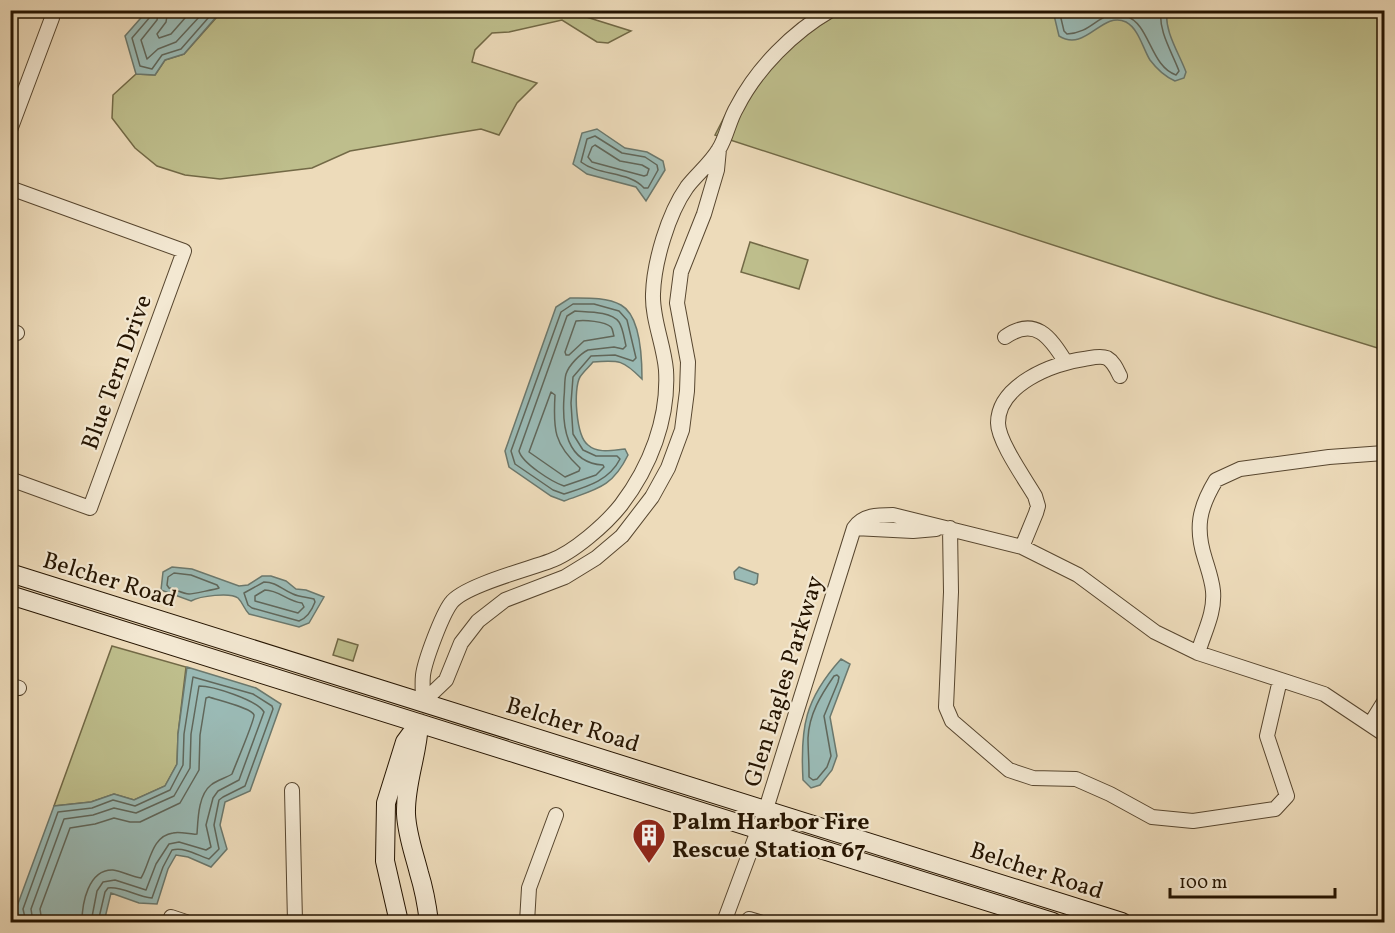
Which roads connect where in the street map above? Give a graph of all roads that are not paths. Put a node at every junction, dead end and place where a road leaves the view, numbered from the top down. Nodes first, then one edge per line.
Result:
1 (831, 10) edge
2 (52, 18) dead end
3 (10, 130) edge
4 (719, 149) junction
5 (10, 188) edge
6 (679, 203) junction
7 (704, 214) junction
8 (675, 249) junction
9 (1005, 337) dead end
10 (1065, 361) junction
11 (1120, 376) dead end
12 (1384, 453) edge
13 (10, 479) edge
14 (950, 528) junction
15 (1022, 547) junction
16 (10, 573) edge
17 (10, 595) edge
18 (1198, 654) junction
19 (1280, 680) junction
20 (334, 696) junction
21 (423, 702) junction
22 (1384, 702) edge
23 (419, 723) junction
24 (1371, 723) junction
25 (507, 728) junction
26 (1384, 734) edge
27 (292, 790) dead end
28 (766, 809) junction
29 (556, 815) dead end
30 (759, 830) junction
31 (170, 922) edge
32 (186, 922) edge
33 (295, 922) edge
34 (399, 922) edge
35 (429, 922) edge
36 (527, 922) edge
37 (724, 922) edge
38 (748, 922) edge
39 (759, 922) edge
40 (1053, 922) edge
41 (1122, 922) edge

1 - 4 street
2 - 3 street
4 - 6 street
4 - 7 street
5 - 13 street, Blue Tern Drive
6 - 7 street
6 - 8 street
7 - 8 street
8 - 21 street
8 - 21 street
9 - 10 street
10 - 11 street
10 - 15 street
12 - 18 street
14 - 15 street
14 - 19 street
14 - 28 street, Glen Eagles Parkway
15 - 18 street
16 - 21 main road, Belcher Road
17 - 20 main road, Belcher Road
18 - 19 street
19 - 24 street
20 - 21 main road
20 - 23 main road, Belcher Road
21 - 25 main road, Belcher Road
22 - 24 street
23 - 25 main road
23 - 30 main road, Belcher Road
23 - 34 main road
23 - 35 main road
24 - 26 street
25 - 28 main road, Belcher Road
27 - 33 street
28 - 30 street, Glen Eagles Parkway
28 - 41 main road, Belcher Road
29 - 36 street
30 - 37 street, Glen Eagles Parkway
30 - 40 main road, Belcher Road
31 - 32 street
38 - 39 street

